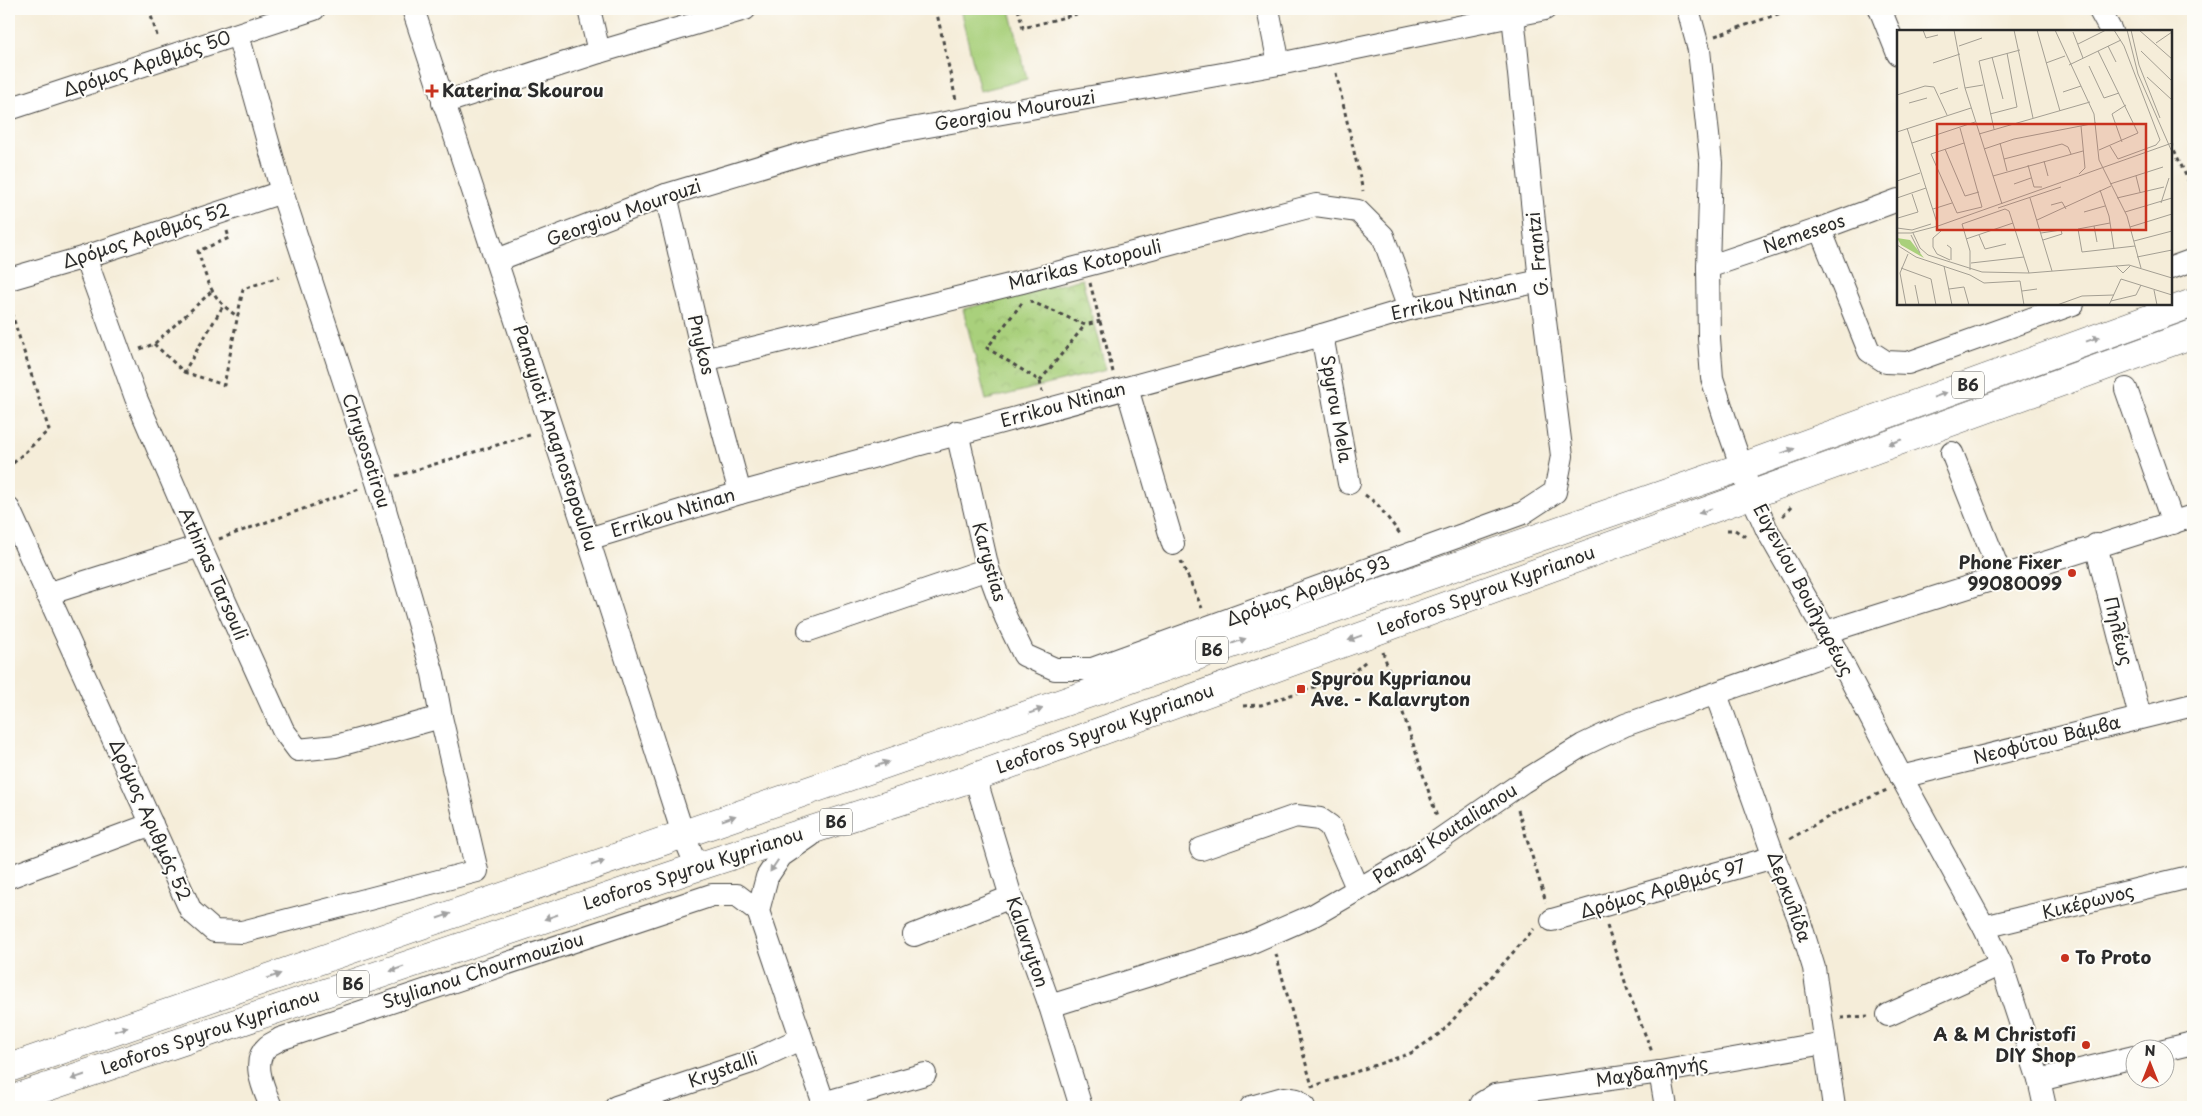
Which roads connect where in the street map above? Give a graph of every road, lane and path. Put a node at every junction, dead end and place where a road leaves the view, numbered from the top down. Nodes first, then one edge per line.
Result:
1 (149, 9) edge
2 (314, 9) edge
3 (413, 9) edge
4 (589, 9) edge
5 (745, 9) edge
6 (936, 9) edge
7 (1018, 9) edge
8 (1096, 9) edge
9 (1268, 9) edge
10 (1545, 9) edge
11 (1688, 9) edge
12 (1792, 9) edge
13 (1880, 9) edge
14 (2100, 9) edge
15 (1513, 15) junction
16 (2110, 30) edge
17 (238, 35) junction
18 (1697, 42) junction
19 (599, 52) junction
20 (1897, 52) edge
21 (1332, 53) junction
22 (164, 58) junction
23 (1279, 64) junction
24 (444, 103) junction
25 (9, 109) edge
26 (960, 120) junction
27 (2172, 145) edge
28 (2193, 191) edge
29 (282, 192) junction
30 (666, 195) junction
31 (1897, 200) edge
32 (1358, 211) junction
33 (225, 225) dead end
34 (1820, 229) junction
35 (85, 257) junction
36 (497, 260) junction
37 (2193, 260) edge
38 (1086, 266) junction
39 (1708, 267) junction
40 (2172, 268) edge
41 (279, 277) dead end
42 (9, 279) edge
43 (1540, 281) junction
44 (211, 292) junction
45 (2193, 302) edge
46 (9, 305) edge
47 (2070, 305) edge
48 (222, 306) junction
49 (1408, 308) junction
50 (237, 316) junction
51 (1100, 321) junction
52 (1085, 325) junction
53 (2193, 334) edge
54 (1322, 335) junction
55 (154, 344) junction
56 (138, 349) dead end
57 (704, 360) junction
58 (184, 372) junction
59 (1123, 389) junction
60 (2126, 389) dead end
61 (957, 432) junction
62 (1952, 453) dead end
63 (9, 467) edge
64 (1742, 467) junction
65 (1349, 483) joint
66 (1554, 492) joint
67 (740, 493) junction
68 (1751, 494) junction
69 (1797, 504) dead end
70 (9, 509) edge
71 (2183, 519) edge
72 (1782, 524) dead end
73 (1723, 529) dead end
74 (588, 539) junction
75 (1748, 539) dead end
76 (1174, 544) joint
77 (200, 546) junction
78 (2096, 546) junction
79 (1414, 552) junction
80 (988, 569) junction
81 (2001, 576) junction
82 (47, 594) junction
83 (1209, 626) junction
84 (809, 630) dead end
85 (1376, 630) junction
86 (1831, 642) junction
87 (1055, 669) joint
88 (1716, 694) junction
89 (2193, 705) edge
90 (441, 717) junction
91 (2140, 717) junction
92 (975, 777) junction
93 (1903, 779) junction
94 (1511, 790) junction
95 (152, 824) junction
96 (825, 825) junction
97 (682, 834) junction
98 (1444, 836) junction
99 (1201, 849) dead end
100 (1773, 853) junction
101 (697, 867) junction
102 (477, 871) joint
103 (2193, 876) edge
104 (9, 877) edge
105 (1358, 890) junction
106 (1011, 897) junction
107 (1601, 906) junction
108 (758, 912) junction
109 (1552, 920) junction
110 (1984, 927) junction
111 (1270, 934) junction
112 (914, 935) dead end
113 (2001, 964) junction
114 (1050, 1006) junction
115 (1888, 1015) joint
116 (1821, 1019) junction
117 (800, 1039) junction
118 (1824, 1043) junction
119 (2193, 1043) edge
120 (2174, 1048) edge
121 (2124, 1059) edge
122 (10, 1065) edge
123 (1660, 1072) junction
124 (925, 1074) dead end
125 (2039, 1080) junction
126 (1304, 1098) edge
127 (9, 1100) edge
128 (824, 1105) edge
129 (1481, 1105) edge
130 (271, 1107) edge
131 (616, 1107) edge
132 (1081, 1107) edge
133 (1251, 1107) edge
134 (1666, 1107) edge
135 (1834, 1107) edge
136 (2045, 1107) edge

1 - 22 path
2 - 17 street, Δρόμος Αριθμός 50
3 - 24 street, Panayioti Anagnostopoulou
4 - 19 street
5 - 19 street
6 - 26 path
7 - 8 path
9 - 23 street
10 - 15 street, Georgiou Mourouzi
11 - 18 street, Ευγενίου Βουλγαρέως
12 - 18 path
13 - 20 street
14 - 16 street
15 - 21 street, Georgiou Mourouzi
15 - 43 street, G. Frantzi
17 - 22 street, Δρόμος Αριθμός 50
17 - 29 street, Chrysosotirou
18 - 39 street, Ευγενίου Βουλγαρέως
19 - 24 street
21 - 23 street, Georgiou Mourouzi
21 - 32 path
22 - 25 street, Δρόμος Αριθμός 50
23 - 26 street, Georgiou Mourouzi
24 - 36 street, Panayioti Anagnostopoulou
26 - 30 street, Georgiou Mourouzi
27 - 28 path
29 - 35 street, Δρόμος Αριθμός 52
29 - 90 street, Chrysosotirou
30 - 36 street, Georgiou Mourouzi
30 - 57 street, Pnykos
31 - 34 street, Nemeseos
32 - 38 street, Marikas Kotopouli
32 - 49 street
33 - 44 path
34 - 39 street, Nemeseos
34 - 47 street
35 - 42 street, Δρόμος Αριθμός 52
35 - 77 street, Athinas Tarsouli
36 - 74 street, Panayioti Anagnostopoulou
37 - 40 street
38 - 51 path
38 - 57 street, Marikas Kotopouli
39 - 64 street, Ευγενίου Βουλγαρέως
41 - 50 path
43 - 49 street, Errikou Ntinan
43 - 66 street, G. Frantzi
44 - 48 path
44 - 55 path
64 -> 45 main road, Leoforos Spyrou Kyprianou / B6
46 - 63 path
48 - 50 path
48 - 58 path
49 - 54 street, Errikou Ntinan
50 - 58 path
51 - 52 path
51 - 59 path
52 - 52 path
53 -> 68 main road, Leoforos Spyrou Kyprianou / B6
54 - 59 street, Errikou Ntinan
54 - 65 street, Spyrou Mela
55 - 56 path
55 - 58 path
57 - 67 street, Pnykos
59 - 61 street, Errikou Ntinan
59 - 76 street
60 - 71 street
61 - 67 street, Errikou Ntinan
61 - 80 street, Karystias
62 - 81 street
64 - 68 street, Ευγενίου Βουλγαρέως
97 -> 64 main road, Leoforos Spyrou Kyprianou / B6
65 - 79 path
66 - 79 street, Δρόμος Αριθμός 93
67 - 74 street, Errikou Ntinan
68 -> 85 main road, Leoforos Spyrou Kyprianou / B6
68 - 86 street, Ευγενίου Βουλγαρέως
69 - 72 path
70 - 82 street, Δρόμος Αριθμός 52
71 - 78 street, Panagi Koutalianou
73 - 75 path
74 - 97 street, Panayioti Anagnostopoulou
76 - 83 path
77 - 82 street
77 - 90 street, Athinas Tarsouli
78 - 81 street, Panagi Koutalianou
78 - 91 street, Πηλέως
79 - 83 street, Δρόμος Αριθμός 93
80 - 84 street
80 - 87 street, Karystias
81 - 86 street, Panagi Koutalianou
82 - 95 street, Δρόμος Αριθμός 52
83 - 87 street, Δρόμος Αριθμός 93
85 -> 92 main road, Leoforos Spyrou Kyprianou / B6
85 - 98 path
86 - 88 street, Panagi Koutalianou
86 - 93 street, Ευγενίου Βουλγαρέως
88 - 94 street, Panagi Koutalianou
88 - 100 street, Δερκυλίδα
89 - 91 street, Νεοφύτου Βάμβα
90 - 102 street, Chrysosotirou
91 - 93 street, Νεοφύτου Βάμβα
92 - 96 main road, Leoforos Spyrou Kyprianou / B6
92 - 106 street, Kalavryton
93 - 100 path
93 - 110 street, Ευγενίου Βουλγαρέως
94 - 98 street, Panagi Koutalianou
94 - 109 path
95 - 102 street, Δρόμος Αριθμός 52
95 - 104 street
96 - 101 main road, Leoforos Spyrou Kyprianou / B6
96 -> 108 street
97 - 101 street, Panayioti Anagnostopoulou
122 -> 97 main road, Leoforos Spyrou Kyprianou / B6
98 - 105 street, Panagi Koutalianou
99 - 105 street
100 - 107 street, Δρόμος Αριθμός 97
100 - 116 street, Δερκυλίδα
101 -> 127 main road, Leoforos Spyrou Kyprianou / B6
103 - 110 street, Κικέρωνος
105 - 111 street, Panagi Koutalianou
106 - 112 street
106 - 114 street, Kalavryton
107 - 109 street, Δρόμος Αριθμός 97
107 - 123 path
108 - 117 street
108 - 130 street, Stylianou Chourmouziou
109 - 126 path
110 - 113 street, Ευγενίου Βουλγαρέως
111 - 114 street, Panagi Koutalianou
111 - 126 path
113 - 115 street
113 - 125 street, Ευγενίου Βουλγαρέως
114 - 132 street, Kalavryton
115 - 116 path
116 - 118 street, Δερκυλίδα
117 - 128 street
117 - 131 street, Krystalli
118 - 123 street, Μαγδαληνής
118 - 135 street, Δερκυλίδα
119 - 120 street
121 - 125 street
123 - 129 street, Μαγδαληνής
123 - 134 street
124 - 128 street
125 - 136 street, Ευγενίου Βουλγαρέως
126 - 133 street

